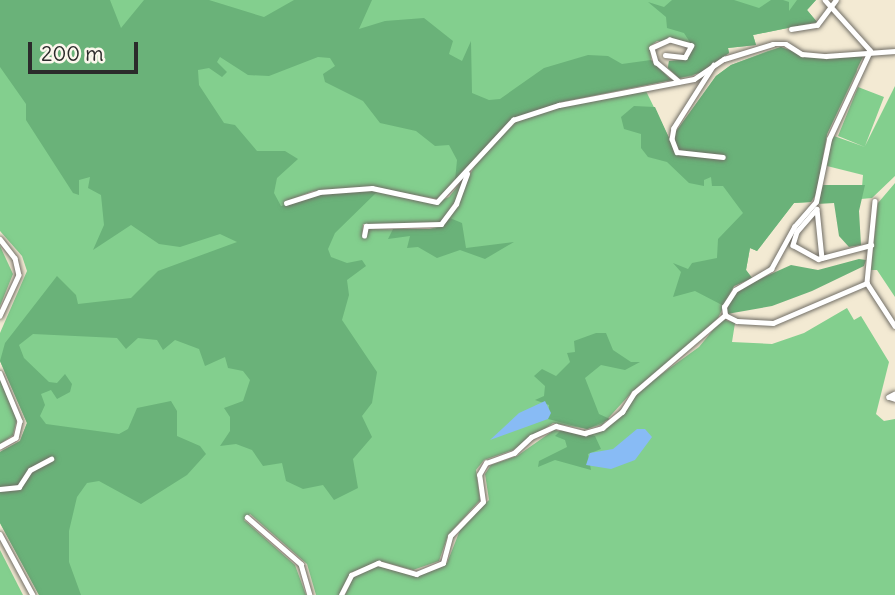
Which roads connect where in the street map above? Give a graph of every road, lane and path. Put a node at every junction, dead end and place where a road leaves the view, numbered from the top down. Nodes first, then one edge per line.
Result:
1 (825, 0) edge
2 (836, 0) edge
3 (831, 8) junction
4 (791, 29) dead end
5 (870, 51) junction
6 (895, 51) edge
7 (665, 55) dead end
8 (715, 64) junction
9 (680, 81) junction
10 (723, 157) dead end
11 (467, 172) junction
12 (875, 201) dead end
13 (816, 202) junction
14 (286, 203) dead end
15 (817, 209) junction
16 (363, 236) dead end
17 (0, 239) edge
18 (871, 245) junction
19 (822, 258) junction
20 (867, 283) junction
21 (725, 315) junction
22 (0, 316) edge
23 (895, 326) edge
24 (0, 373) edge
25 (0, 447) edge
26 (51, 459) dead end
27 (0, 489) edge
28 (247, 517) dead end
29 (0, 534) edge
30 (33, 595) edge
31 (310, 595) edge
32 (341, 595) edge

1 - 3 street
2 - 3 street
3 - 4 street
3 - 5 street
5 - 6 street
5 - 8 street
5 - 13 street
7 - 9 street
8 - 9 street
8 - 10 street
9 - 11 street
11 - 14 street
11 - 16 street
12 - 18 street
13 - 15 street
13 - 21 street
15 - 19 street
15 - 19 street
17 - 22 street
18 - 19 street
18 - 20 street
20 - 21 street
20 - 23 street
21 - 32 street
24 - 25 street
26 - 27 street
28 - 31 street
29 - 30 street

